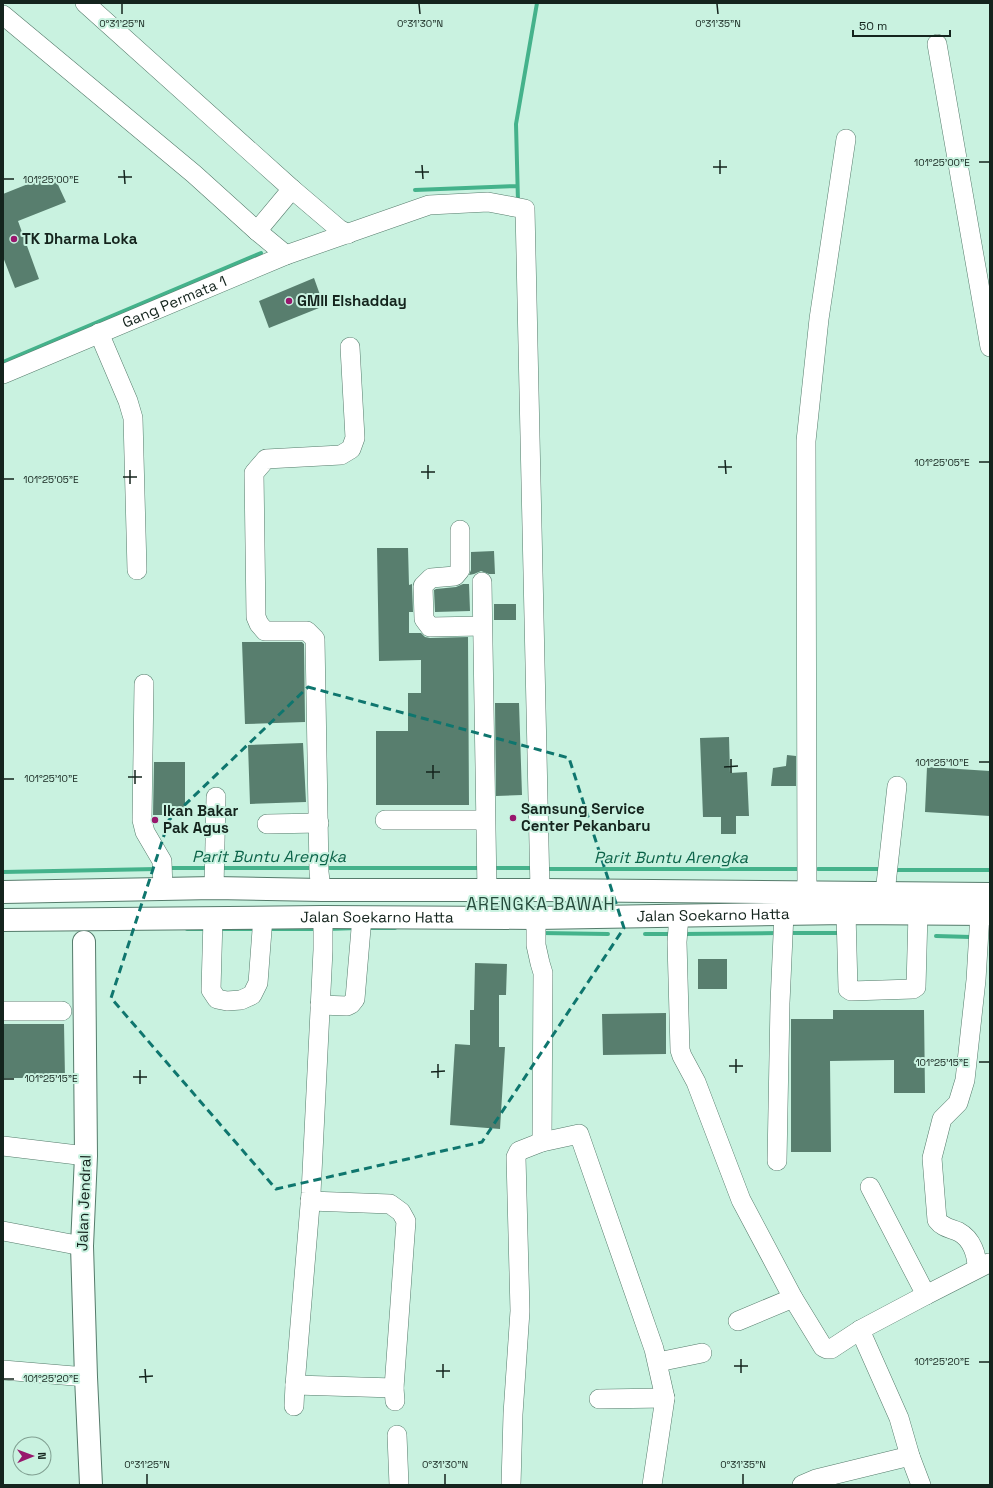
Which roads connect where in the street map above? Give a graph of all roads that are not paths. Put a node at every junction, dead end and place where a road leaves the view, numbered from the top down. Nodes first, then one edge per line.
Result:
1 (85, 3) edge
2 (3, 15) edge
3 (937, 44) dead end
4 (846, 139) dead end
5 (292, 189) junction
6 (257, 231) junction
7 (348, 234) junction
8 (286, 255) junction
9 (98, 333) junction
10 (350, 347) dead end
11 (990, 347) edge
12 (3, 374) edge
13 (460, 530) dead end
14 (137, 570) dead end
15 (482, 582) dead end
16 (482, 626) junction
17 (144, 684) dead end
18 (897, 786) dead end
19 (216, 796) dead end
20 (385, 820) dead end
21 (485, 820) junction
22 (319, 823) junction
23 (267, 824) dead end
24 (320, 873) junction
25 (162, 874) junction
26 (214, 875) junction
27 (487, 875) junction
28 (540, 890) junction
29 (3, 892) edge
30 (807, 893) junction
31 (885, 893) junction
32 (990, 894) edge
33 (846, 913) junction
34 (918, 913) junction
35 (985, 914) edge
36 (362, 917) junction
37 (784, 917) junction
38 (3, 920) edge
39 (323, 922) junction
40 (536, 924) junction
41 (212, 925) junction
42 (262, 925) junction
43 (678, 927) junction
44 (84, 929) junction
45 (320, 1005) junction
46 (3, 1011) edge
47 (62, 1011) dead end
48 (542, 1142) junction
49 (3, 1146) edge
50 (86, 1156) junction
51 (778, 1161) dead end
52 (870, 1186) dead end
53 (310, 1201) junction
54 (3, 1231) edge
55 (82, 1246) junction
56 (984, 1265) edge
57 (926, 1295) junction
58 (793, 1298) junction
59 (738, 1321) dead end
60 (860, 1330) junction
61 (702, 1353) dead end
62 (656, 1355) junction
63 (3, 1370) edge
64 (86, 1378) junction
65 (295, 1385) junction
66 (665, 1398) junction
67 (599, 1399) dead end
68 (294, 1406) dead end
69 (397, 1435) dead end
70 (910, 1456) junction
71 (91, 1485) edge
72 (399, 1485) edge
73 (511, 1485) edge
74 (652, 1485) edge
75 (802, 1485) edge
76 (921, 1485) edge

1 - 5 street
2 - 6 street
3 - 11 street
4 - 30 street
5 - 6 street
5 - 7 street
6 - 8 street
7 - 8 street, Gang Permata 1
7 - 28 street, Gang Permata 1
8 - 9 street, Gang Permata 1
9 - 12 street, Gang Permata 1
9 - 14 street
10 - 22 street
13 - 16 street
15 - 16 street
16 - 21 street
17 - 25 street
18 - 31 street
19 - 26 street
20 - 21 street
21 - 27 street
22 - 23 street
22 - 24 street
24 - 26 main road, Jalan Soekarno Hatta
24 - 27 main road, Jalan Soekarno Hatta
25 - 26 main road, Jalan Soekarno Hatta
25 - 29 main road, Jalan Soekarno Hatta
27 - 28 main road, Jalan Soekarno Hatta
28 - 30 main road, Jalan Soekarno Hatta
30 - 31 main road, Jalan Soekarno Hatta
31 - 32 main road, Jalan Soekarno Hatta
33 - 34 main road, Jalan Soekarno Hatta
33 - 34 street
33 - 37 main road, Jalan Soekarno Hatta
34 - 35 main road, Jalan Soekarno Hatta
35 - 56 street
36 - 39 main road, Jalan Soekarno Hatta
36 - 40 main road, Jalan Soekarno Hatta
36 - 45 street
37 - 43 main road, Jalan Soekarno Hatta
37 - 51 street
38 - 44 main road, Jalan Soekarno Hatta
39 - 42 main road, Jalan Soekarno Hatta
39 - 45 street
40 - 43 main road, Jalan Soekarno Hatta
40 - 48 street
41 - 42 main road, Jalan Soekarno Hatta
41 - 42 street
41 - 44 main road, Jalan Soekarno Hatta
43 - 58 street
44 - 50 main road, Jalan Jendral
45 - 53 street
46 - 47 street
48 - 62 street
48 - 73 street
49 - 50 street
50 - 55 main road, Jalan Jendral
52 - 57 street
53 - 65 street
53 - 65 street
54 - 55 street
55 - 64 main road, Jalan Jendral
56 - 57 street
57 - 60 street
58 - 59 street
58 - 60 street
60 - 70 street
61 - 62 street
62 - 66 street
63 - 64 street
64 - 71 main road, Jalan Jendral
65 - 68 street
66 - 67 street
66 - 74 street
69 - 72 street
70 - 75 street
70 - 76 street

